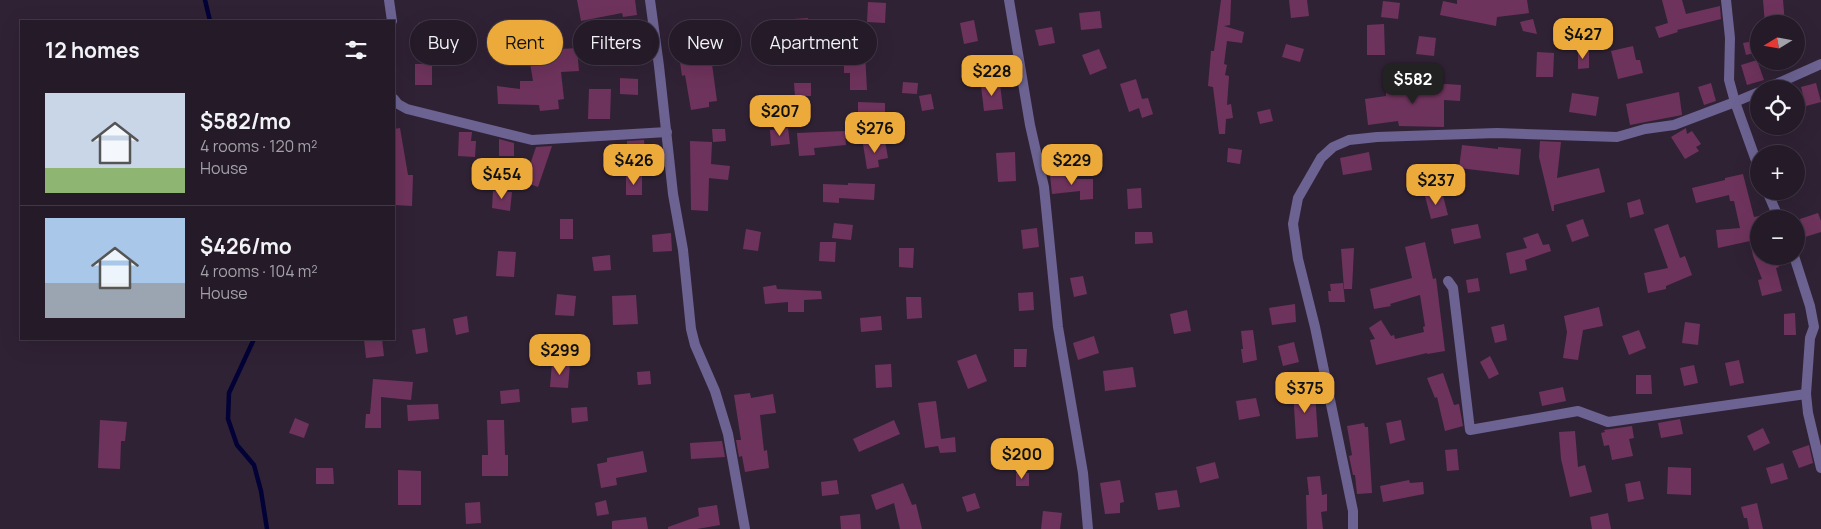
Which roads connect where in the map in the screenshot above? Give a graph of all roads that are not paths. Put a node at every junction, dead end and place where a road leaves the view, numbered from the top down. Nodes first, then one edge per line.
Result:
1 (389, 0) edge
2 (650, 0) edge
3 (1009, 0) edge
4 (1726, 0) edge
5 (392, 20) edge
6 (1821, 64) edge
7 (1785, 80) edge
8 (1750, 96) edge
9 (395, 100) edge
10 (1735, 102) junction
11 (666, 132) junction
12 (1750, 145) edge
13 (1797, 265) edge
14 (1448, 281) dead end
15 (1806, 394) junction
16 (1821, 468) edge
17 (745, 529) edge
18 (1088, 529) edge
19 (1353, 529) edge

1 - 5 street
2 - 11 street
3 - 18 street
4 - 10 street
6 - 7 street
8 - 10 street
9 - 11 street
10 - 12 street
10 - 19 street
11 - 17 street
13 - 15 street
14 - 15 street
15 - 16 street

